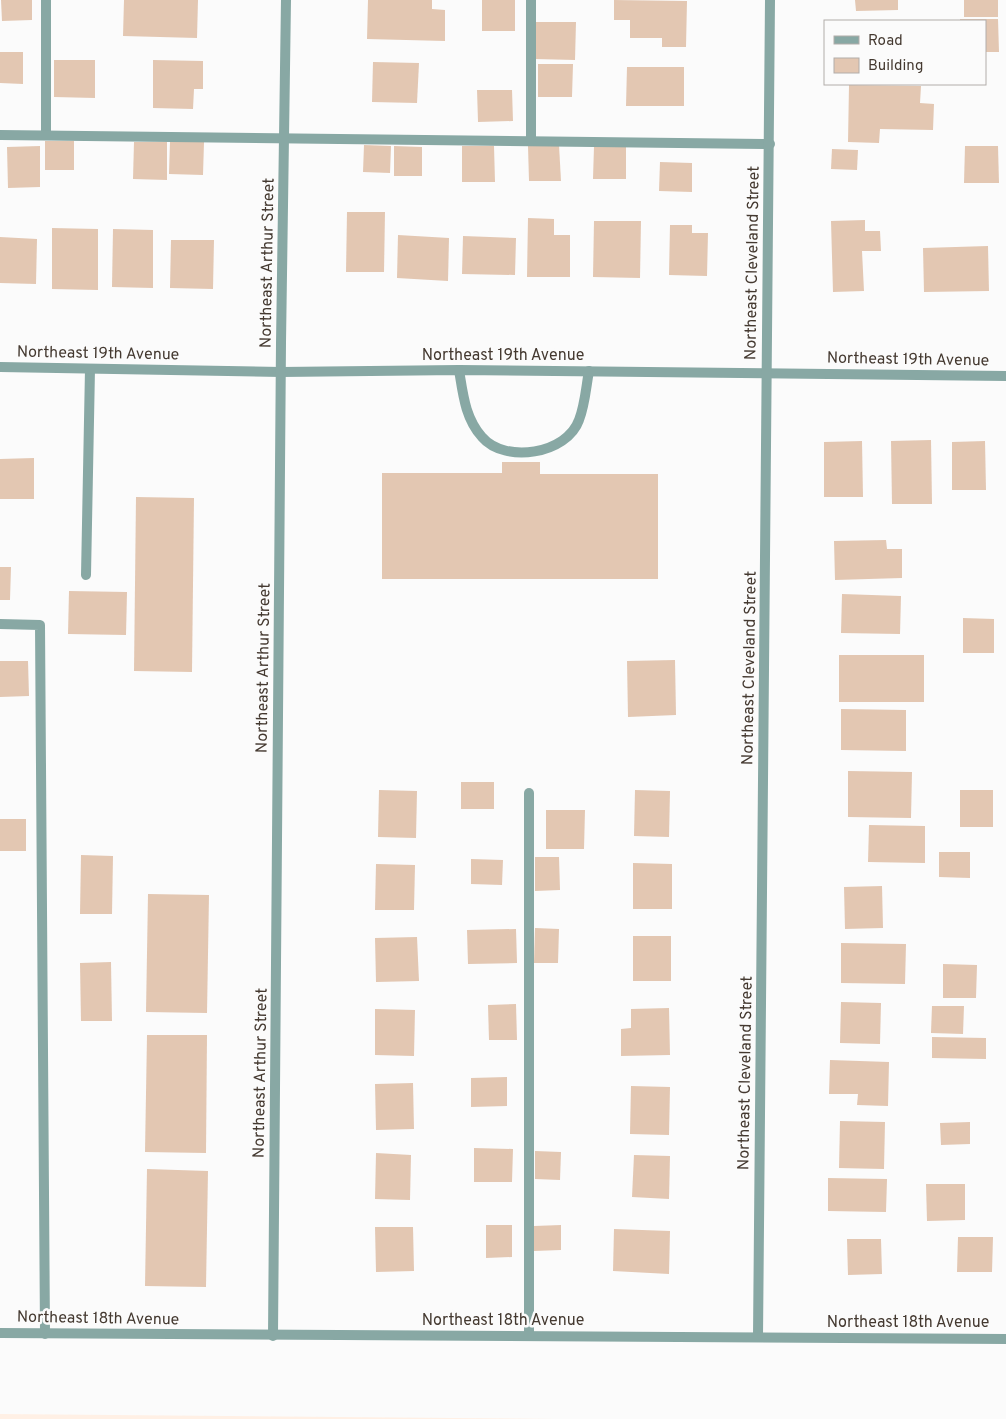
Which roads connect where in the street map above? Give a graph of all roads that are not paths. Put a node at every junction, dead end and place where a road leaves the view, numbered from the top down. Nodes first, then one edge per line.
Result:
1 (46, 0) edge
2 (286, 0) edge
3 (531, 0) edge
4 (770, 0) edge
5 (0, 135) edge
6 (46, 135) junction
7 (284, 137) junction
8 (531, 141) junction
9 (770, 144) junction
10 (0, 367) edge
11 (90, 369) junction
12 (459, 370) junction
13 (589, 371) junction
14 (282, 372) junction
15 (766, 374) junction
16 (1006, 376) edge
17 (86, 575) dead end
18 (0, 624) edge
19 (529, 793) dead end
20 (0, 1333) edge
21 (45, 1334) junction
22 (273, 1336) junction
23 (529, 1336) junction
24 (758, 1337) junction
25 (1006, 1339) edge

1 - 6 street
2 - 7 street, Northeast Arthur Street
3 - 8 street
4 - 9 street, Northeast Cleveland Street
5 - 6 street
6 - 7 street
7 - 8 street
7 - 14 street, Northeast Arthur Street
8 - 9 street
9 - 15 street, Northeast Cleveland Street
10 - 11 street, Northeast 19th Avenue
11 - 14 street, Northeast 19th Avenue
11 - 17 street
12 - 13 street, Northeast 19th Avenue
12 - 13 street
12 - 14 street, Northeast 19th Avenue
13 - 15 street, Northeast 19th Avenue
14 - 22 street, Northeast Arthur Street
15 - 16 street, Northeast 19th Avenue
15 - 24 street, Northeast Cleveland Street
18 - 21 street
19 - 23 street
20 - 21 street, Northeast 18th Avenue
21 - 22 street, Northeast 18th Avenue
22 - 23 street, Northeast 18th Avenue
23 - 24 street, Northeast 18th Avenue
24 - 25 street, Northeast 18th Avenue

